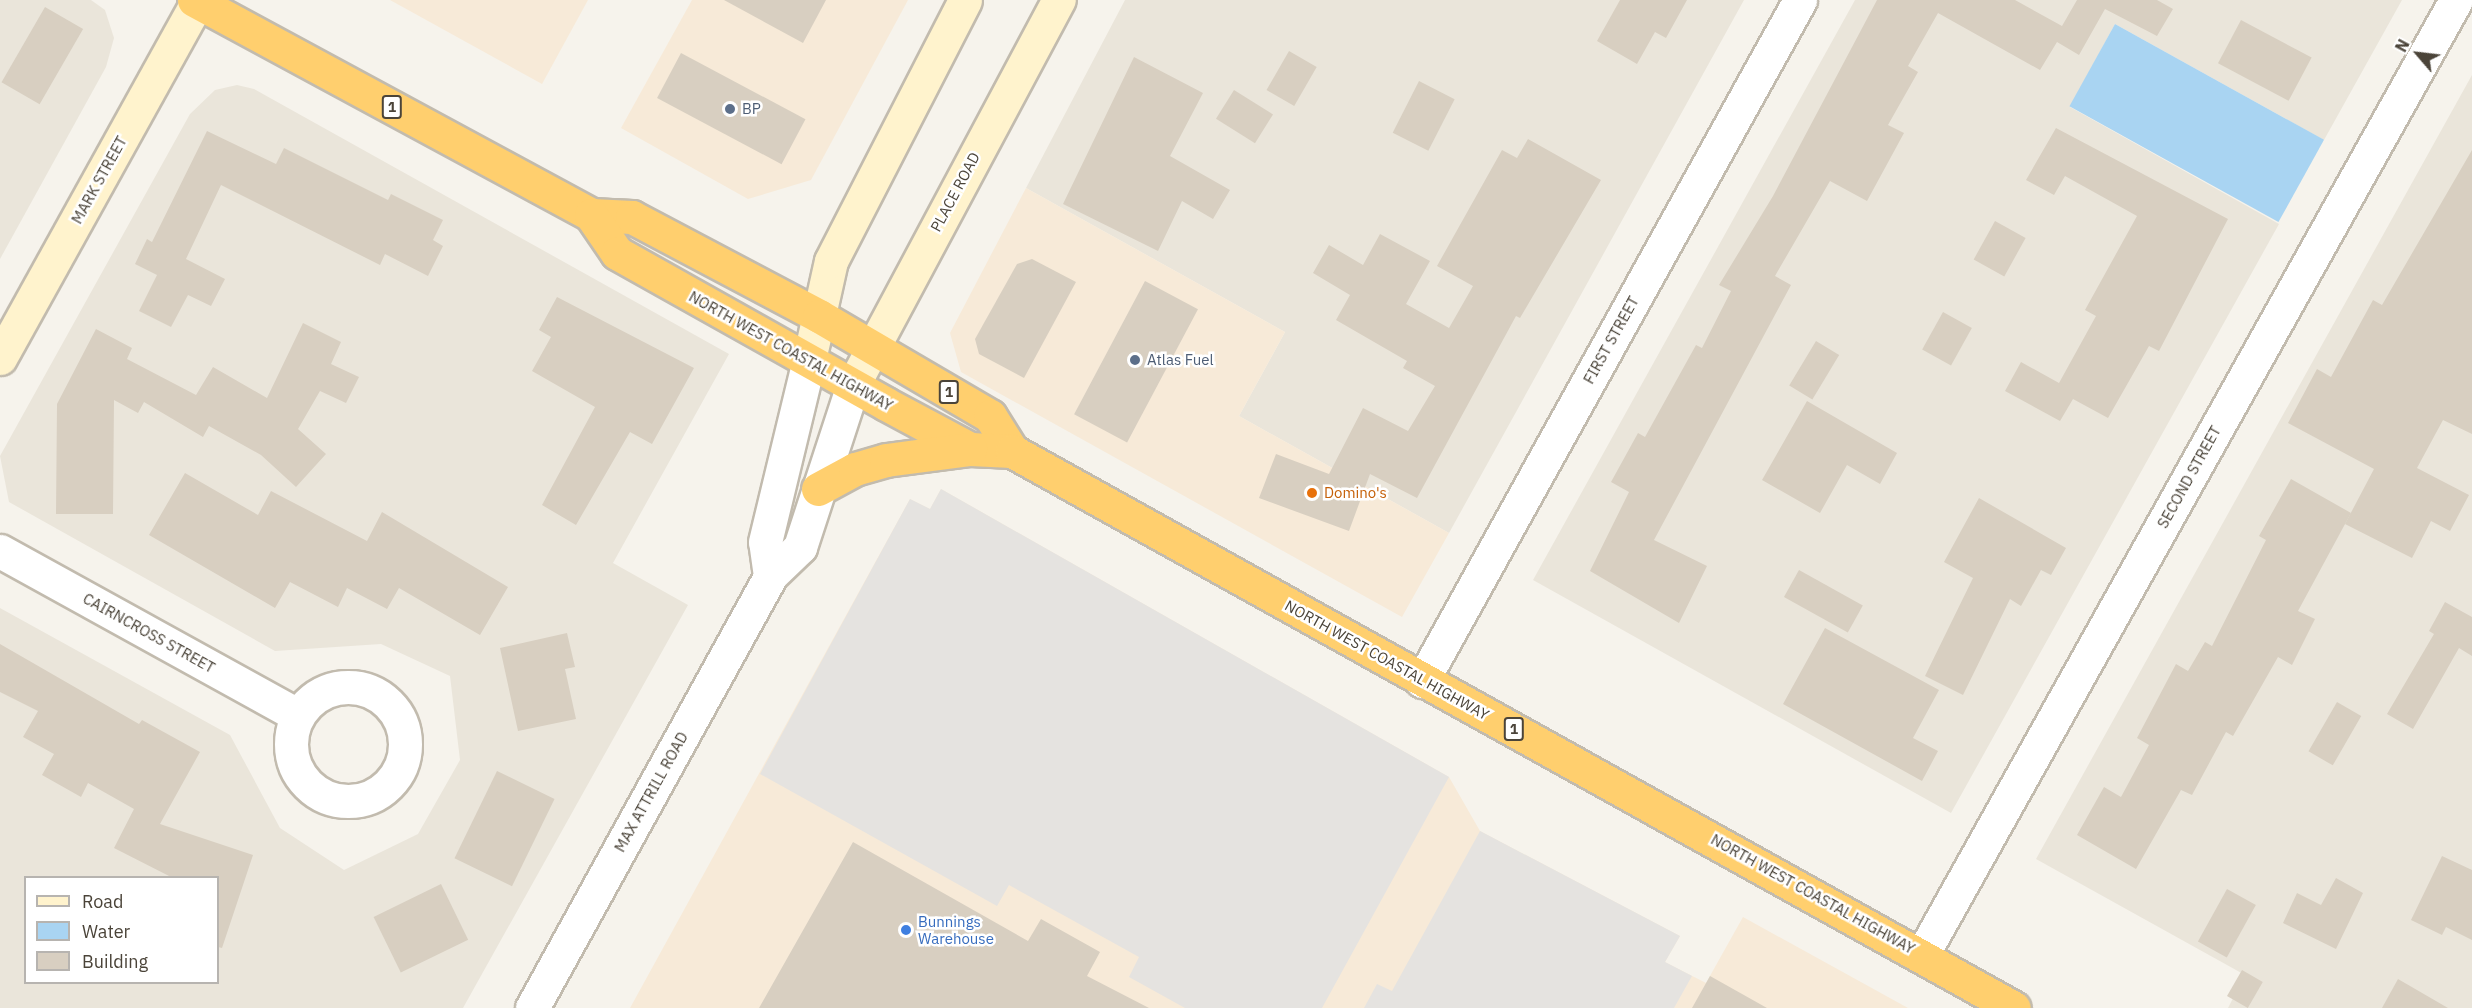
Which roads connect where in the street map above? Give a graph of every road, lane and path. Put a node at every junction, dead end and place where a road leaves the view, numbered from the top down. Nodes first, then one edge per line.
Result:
1 (965, 0) edge
2 (1059, 0) edge
3 (1800, 0) edge
4 (2456, 0) edge
5 (195, 1) edge
6 (591, 214) junction
7 (819, 316) junction
8 (873, 348) junction
9 (0, 358) edge
10 (809, 360) junction
11 (853, 385) junction
12 (970, 448) junction
13 (1012, 451) junction
14 (818, 489) junction
15 (0, 551) edge
16 (770, 576) junction
17 (1422, 681) junction
18 (297, 715) dead end
19 (1922, 955) junction
20 (532, 1008) edge
21 (2014, 1008) edge

1 - 7 street
2 - 8 street, PLACE ROAD
3 - 17 street, FIRST STREET
4 - 19 street, SECOND STREET
5 - 6 highway, NORTH WEST COASTAL HIGHWAY / 1
5 - 9 street, MARK STREET
6 - 7 highway, NORTH WEST COASTAL HIGHWAY / 1
6 - 10 highway, NORTH WEST COASTAL HIGHWAY / 1
7 - 8 highway, NORTH WEST COASTAL HIGHWAY / 1
7 - 10 street
8 - 11 street, PLACE ROAD
8 - 13 highway, NORTH WEST COASTAL HIGHWAY / 1
10 - 11 highway, NORTH WEST COASTAL HIGHWAY / 1
10 - 16 street
11 - 12 highway, NORTH WEST COASTAL HIGHWAY / 1
11 - 14 street, MAX ATTRILL ROAD
12 - 13 highway, NORTH WEST COASTAL HIGHWAY / 1
12 - 14 highway
13 - 17 highway, NORTH WEST COASTAL HIGHWAY / 1
14 - 16 street, MAX ATTRILL ROAD
15 - 18 street, CAIRNCROSS STREET
16 - 20 street, MAX ATTRILL ROAD
17 - 19 highway, NORTH WEST COASTAL HIGHWAY / 1
19 - 21 highway, NORTH WEST COASTAL HIGHWAY / 1

